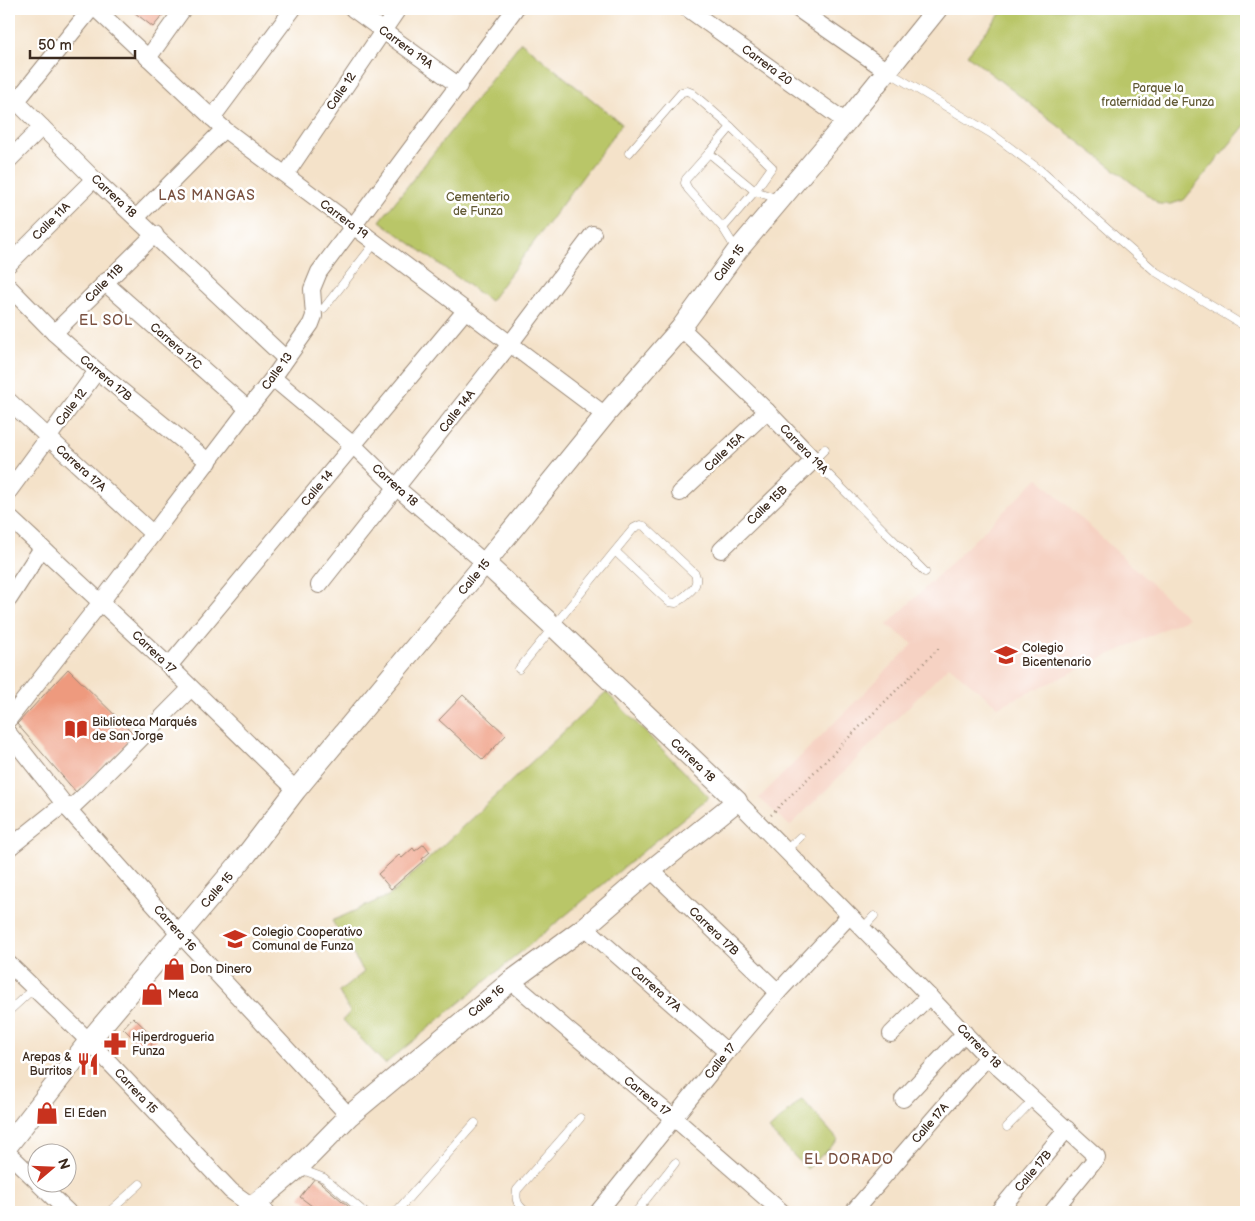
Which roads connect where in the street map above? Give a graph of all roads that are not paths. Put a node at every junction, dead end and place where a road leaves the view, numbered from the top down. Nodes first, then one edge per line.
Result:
1 (91, 9) edge
2 (96, 9) edge
3 (183, 9) edge
4 (293, 9) edge
5 (353, 9) edge
6 (398, 9) edge
7 (515, 9) edge
8 (688, 9) edge
9 (798, 9) edge
10 (937, 9) edge
11 (382, 30) junction
12 (148, 58) junction
13 (887, 71) junction
14 (459, 86) junction
15 (13, 98) edge
16 (846, 122) junction
17 (218, 123) junction
18 (731, 126) junction
19 (42, 127) junction
20 (709, 153) junction
21 (629, 154) dead end
22 (9, 160) edge
23 (286, 174) junction
24 (94, 178) junction
25 (755, 191) junction
26 (780, 200) junction
27 (136, 217) junction
28 (354, 227) junction
29 (723, 228) junction
30 (155, 234) junction
31 (593, 234) dead end
32 (376, 243) junction
33 (737, 251) junction
34 (9, 264) edge
35 (104, 282) junction
36 (9, 287) edge
37 (324, 308) dead end
38 (465, 311) junction
39 (1246, 327) edge
40 (681, 328) junction
41 (54, 332) junction
42 (510, 344) junction
43 (286, 359) junction
44 (97, 371) junction
45 (274, 378) junction
46 (9, 401) edge
47 (248, 409) junction
48 (767, 411) junction
49 (605, 415) junction
50 (48, 437) junction
51 (353, 445) junction
52 (819, 455) junction
53 (209, 462) junction
54 (397, 488) junction
55 (9, 491) edge
56 (680, 493) dead end
57 (9, 517) edge
58 (153, 534) junction
59 (42, 548) junction
60 (721, 550) dead end
61 (615, 551) junction
62 (485, 563) junction
63 (925, 572) dead end
64 (319, 585) dead end
65 (9, 599) edge
66 (101, 602) junction
67 (553, 626) junction
68 (169, 666) junction
69 (519, 669) dead end
70 (191, 688) junction
71 (9, 719) edge
72 (9, 734) edge
73 (296, 790) junction
74 (737, 801) junction
75 (66, 807) junction
76 (800, 837) dead end
77 (9, 848) edge
78 (785, 851) junction
79 (651, 870) junction
80 (849, 916) junction
81 (874, 916) dead end
82 (585, 927) junction
83 (862, 929) junction
84 (179, 933) junction
85 (12, 973) edge
86 (511, 981) junction
87 (34, 988) junction
88 (778, 992) junction
89 (929, 996) junction
90 (9, 1011) edge
91 (965, 1033) junction
92 (891, 1034) dead end
93 (89, 1040) junction
94 (727, 1052) junction
95 (987, 1056) junction
96 (903, 1099) dead end
97 (1034, 1099) junction
98 (349, 1116) junction
99 (580, 1118) dead end
100 (674, 1118) junction
101 (475, 1123) dead end
102 (1007, 1126) dead end
103 (1067, 1130) junction
104 (9, 1144) edge
105 (9, 1154) edge
106 (675, 1163) dead end
107 (298, 1168) junction
108 (28, 1173) edge
109 (140, 1184) dead end
110 (49, 1194) edge
111 (255, 1210) edge
112 (68, 1212) edge
113 (109, 1212) edge
114 (364, 1212) edge
115 (396, 1212) edge
116 (527, 1212) edge
117 (598, 1212) edge
118 (636, 1212) edge
119 (782, 1212) edge
120 (853, 1212) edge
121 (998, 1212) edge
122 (1052, 1212) edge

1 - 15 street
2 - 12 street, Carrera 19
3 - 12 street
4 - 17 street
5 - 11 street, Carrera 19A
6 - 11 street, Calle 12
7 - 14 street, Calle 13
8 - 16 street, Carrera 20
9 - 13 street
10 - 13 street, Calle 15
11 - 14 street, Carrera 19A
11 - 23 street, Calle 12
12 - 17 street, Carrera 19
13 - 16 street, Calle 15
13 - 39 lane
14 - 28 street, Calle 13
15 - 19 street, Carrera 18
16 - 26 street, Calle 15
17 - 23 street, Carrera 19
17 - 27 street
18 - 20 lane
18 - 21 lane
18 - 25 lane
19 - 22 street
19 - 24 street, Carrera 18
20 - 25 lane
20 - 29 lane
23 - 28 street, Carrera 19
24 - 27 street, Carrera 18
24 - 34 street, Calle 11A
25 - 26 lane
25 - 29 lane
26 - 33 street, Calle 15
27 - 30 street, Carrera 18
28 - 32 street, Carrera 19
28 - 43 street, Calle 13
29 - 33 lane
30 - 35 street, Calle 11B
30 - 43 street, Carrera 18
31 - 42 street, Calle 14A
32 - 37 lane
32 - 38 street, Carrera 19
33 - 40 street, Calle 15
35 - 41 street, Calle 11B
35 - 47 street, Carrera 17C
36 - 41 street, Carrera 17B
38 - 42 street, Carrera 19
38 - 51 street, Calle 14
40 - 48 street, Carrera 19A
40 - 49 street, Calle 15
41 - 44 street, Carrera 17B
42 - 49 street, Carrera 19
42 - 54 street, Calle 14A
43 - 45 street, Calle 13
44 - 50 street, Calle 12
44 - 53 street, Carrera 17B
45 - 47 street, Calle 13
45 - 51 street, Carrera 18
46 - 50 street, Carrera 17A
47 - 53 street, Calle 13
48 - 52 street, Carrera 19A
48 - 56 street, Calle 15A
49 - 62 street, Calle 15
50 - 55 street, Calle 12
50 - 58 street, Carrera 17A
51 - 54 street, Carrera 18
51 - 68 street, Calle 14
52 - 60 street, Calle 15B
52 - 63 lane, Carrera 19A
53 - 58 street, Calle 13
54 - 62 street, Carrera 18
54 - 64 street, Calle 14A
57 - 59 street, Carrera 17
58 - 66 street, Calle 13
59 - 65 street
59 - 66 street, Carrera 17
61 - 61 lane
61 - 67 lane
62 - 67 street, Carrera 18
62 - 73 street, Calle 15
66 - 68 street, Carrera 17
66 - 71 street, Calle 13
67 - 69 lane
67 - 74 street, Carrera 18
68 - 70 street, Carrera 17
70 - 73 street, Carrera 17
70 - 75 street
72 - 75 street, Carrera 16
73 - 84 street, Calle 15
74 - 78 street, Carrera 18
74 - 79 street, Calle 16
75 - 77 street
75 - 84 street, Carrera 16
76 - 78 lane
78 - 80 street, Carrera 18
79 - 82 street, Calle 16
79 - 88 street, Carrera 17B
80 - 83 street, Carrera 18
80 - 88 street, Calle 17
81 - 83 lane
82 - 86 street, Calle 16
82 - 94 street, Carrera 17A
83 - 89 street, Carrera 18
84 - 93 street, Calle 15
84 - 98 street, Carrera 16
85 - 87 street, Carrera 15
86 - 98 street, Calle 16
86 - 100 street, Carrera 17
87 - 90 lane
87 - 93 street, Carrera 15
88 - 94 street, Calle 17
89 - 91 street, Carrera 18
89 - 92 street
91 - 95 street, Carrera 18
91 - 96 street
93 - 104 street, Calle 15
93 - 111 street, Carrera 15
94 - 100 street, Calle 17
95 - 97 street, Carrera 18
95 - 120 street, Calle 17A
97 - 102 lane
97 - 103 street, Carrera 18
98 - 107 street, Calle 16
99 - 116 lane
100 - 117 street, Calle 17
100 - 119 street, Carrera 17
101 - 115 lane
103 - 121 street, Calle 17B
103 - 122 street, Carrera 18
105 - 108 street
106 - 118 lane
107 - 111 street, Calle 16
107 - 114 lane
109 - 113 lane
110 - 112 street

